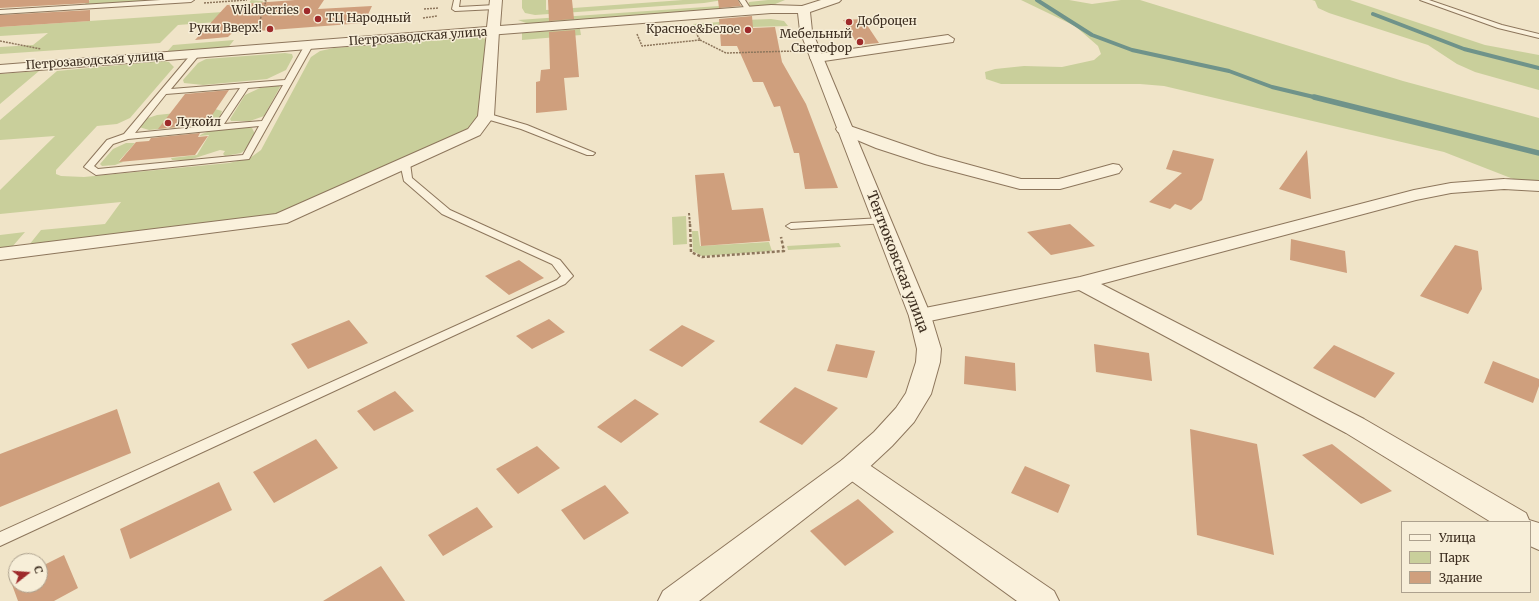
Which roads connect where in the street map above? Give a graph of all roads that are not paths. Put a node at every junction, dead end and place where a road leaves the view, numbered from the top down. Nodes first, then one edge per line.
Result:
1 (191, 0) edge
2 (457, 0) edge
3 (742, 0) edge
4 (835, 0) edge
5 (1424, 0) edge
6 (1447, 0) edge
7 (496, 3) edge
8 (804, 10) junction
9 (749, 11) junction
10 (0, 12) edge
11 (493, 31) junction
12 (1539, 36) edge
13 (948, 39) dead end
14 (309, 45) junction
15 (196, 54) junction
16 (807, 55) junction
17 (0, 69) edge
18 (289, 82) junction
19 (246, 85) junction
20 (164, 92) junction
21 (486, 116) junction
22 (265, 123) junction
23 (218, 128) junction
24 (844, 129) junction
25 (127, 136) junction
26 (590, 153) dead end
27 (405, 163) junction
28 (1113, 169) dead end
29 (1539, 186) edge
30 (882, 221) junction
31 (791, 226) road end
32 (0, 254) edge
33 (1082, 283) junction
34 (920, 316) junction
35 (852, 467) junction
36 (1513, 521) edge
37 (0, 539) edge
38 (674, 601) edge
39 (1043, 601) edge

1 - 10 lane
2 - 7 lane
3 - 9 lane
4 - 8 street, Петрозаводская улица
5 - 6 lane
5 - 12 lane
7 - 11 street
8 - 9 street, Петрозаводская улица
8 - 16 street, Тентюковская улица
9 - 11 street, Петрозаводская улица
11 - 14 street, Петрозаводская улица
11 - 21 street
13 - 16 street
14 - 15 street, Петрозаводская улица
14 - 18 lane
15 - 17 street, Петрозаводская улица
15 - 20 lane
16 - 24 street, Тентюковская улица
18 - 19 lane
18 - 22 lane
19 - 20 lane
19 - 23 lane
20 - 25 lane
21 - 26 lane
21 - 27 street
22 - 23 lane
22 - 25 lane
23 - 25 lane
24 - 28 street
24 - 30 street, Тентюковская улица
27 - 32 street
27 - 37 lane
29 - 33 street
30 - 31 lane
30 - 34 street, Тентюковская улица
33 - 34 street
33 - 36 street
34 - 35 street, Тентюковская улица
35 - 38 street, Тентюковская улица
35 - 39 street

